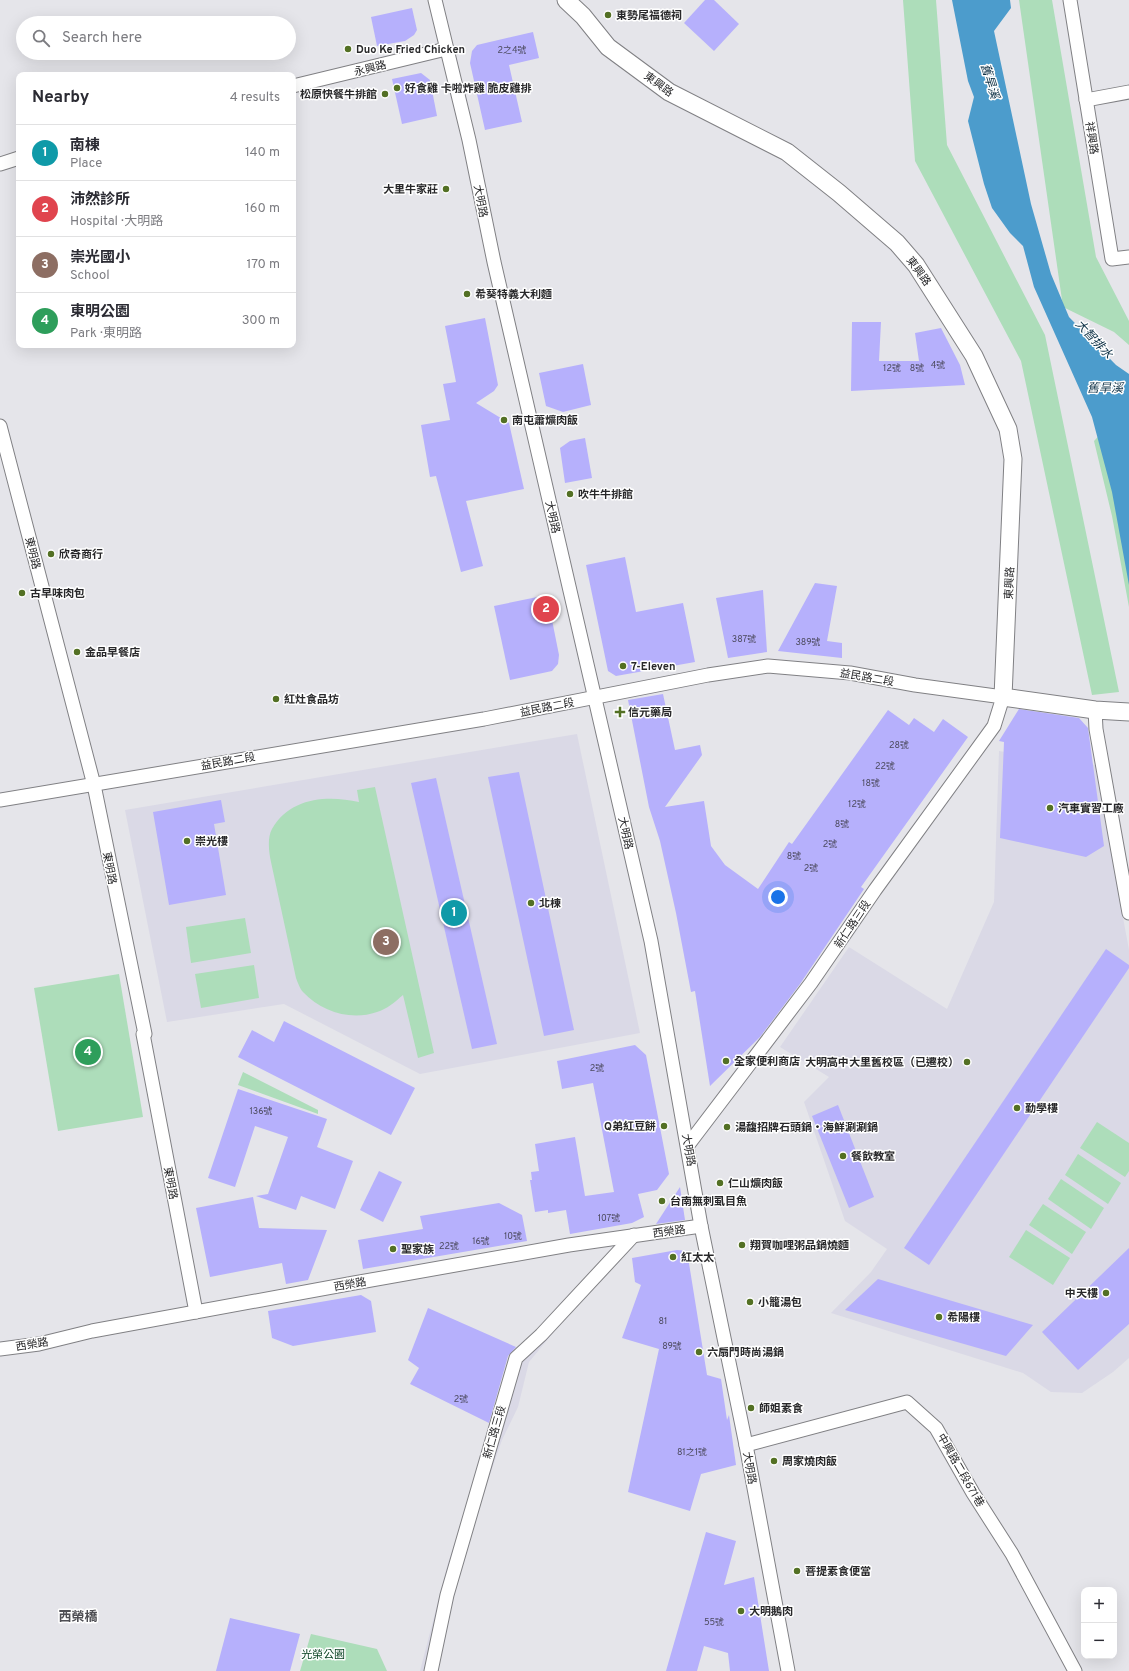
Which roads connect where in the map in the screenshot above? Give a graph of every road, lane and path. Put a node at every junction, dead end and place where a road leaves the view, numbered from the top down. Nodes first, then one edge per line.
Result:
1 (435, 0) edge
2 (566, 0) edge
3 (1070, 0) edge
4 (446, 49) junction
5 (296, 85) edge
6 (1129, 92) edge
7 (1086, 100) junction
8 (16, 159) edge
9 (0, 164) edge
10 (1129, 257) edge
11 (0, 426) edge
12 (1003, 696) junction
13 (594, 698) junction
14 (1095, 710) junction
15 (1129, 712) edge
16 (94, 785) junction
17 (0, 800) edge
18 (1129, 913) edge
19 (688, 1145) junction
20 (701, 1226) junction
21 (634, 1235) junction
22 (196, 1312) junction
23 (0, 1349) edge
24 (746, 1445) junction
25 (431, 1671) edge
26 (788, 1671) edge
27 (1075, 1671) edge

1 - 4 street, 大明路
2 - 12 street, 東興路
3 - 7 street, 祥興路
4 - 5 street, 永興路
4 - 13 street, 大明路
6 - 7 street
7 - 10 street, 祥興路
8 - 9 street
11 - 16 street, 東明路
12 - 13 street, 益民路二段
12 - 14 street, 益民路二段
12 - 19 street, 新仁路三段
13 - 16 street, 益民路二段
13 - 19 street, 大明路
14 - 15 street, 益民路二段
14 - 18 street
16 - 17 street, 益民路二段
16 - 22 street, 東明路
19 - 20 street, 大明路
20 - 21 street, 西榮路
20 - 24 street, 大明路
21 - 22 street, 西榮路
21 - 25 street, 新仁路三段
22 - 23 street, 西榮路
24 - 26 street, 大明路
24 - 27 street, 中興路二段671巷

